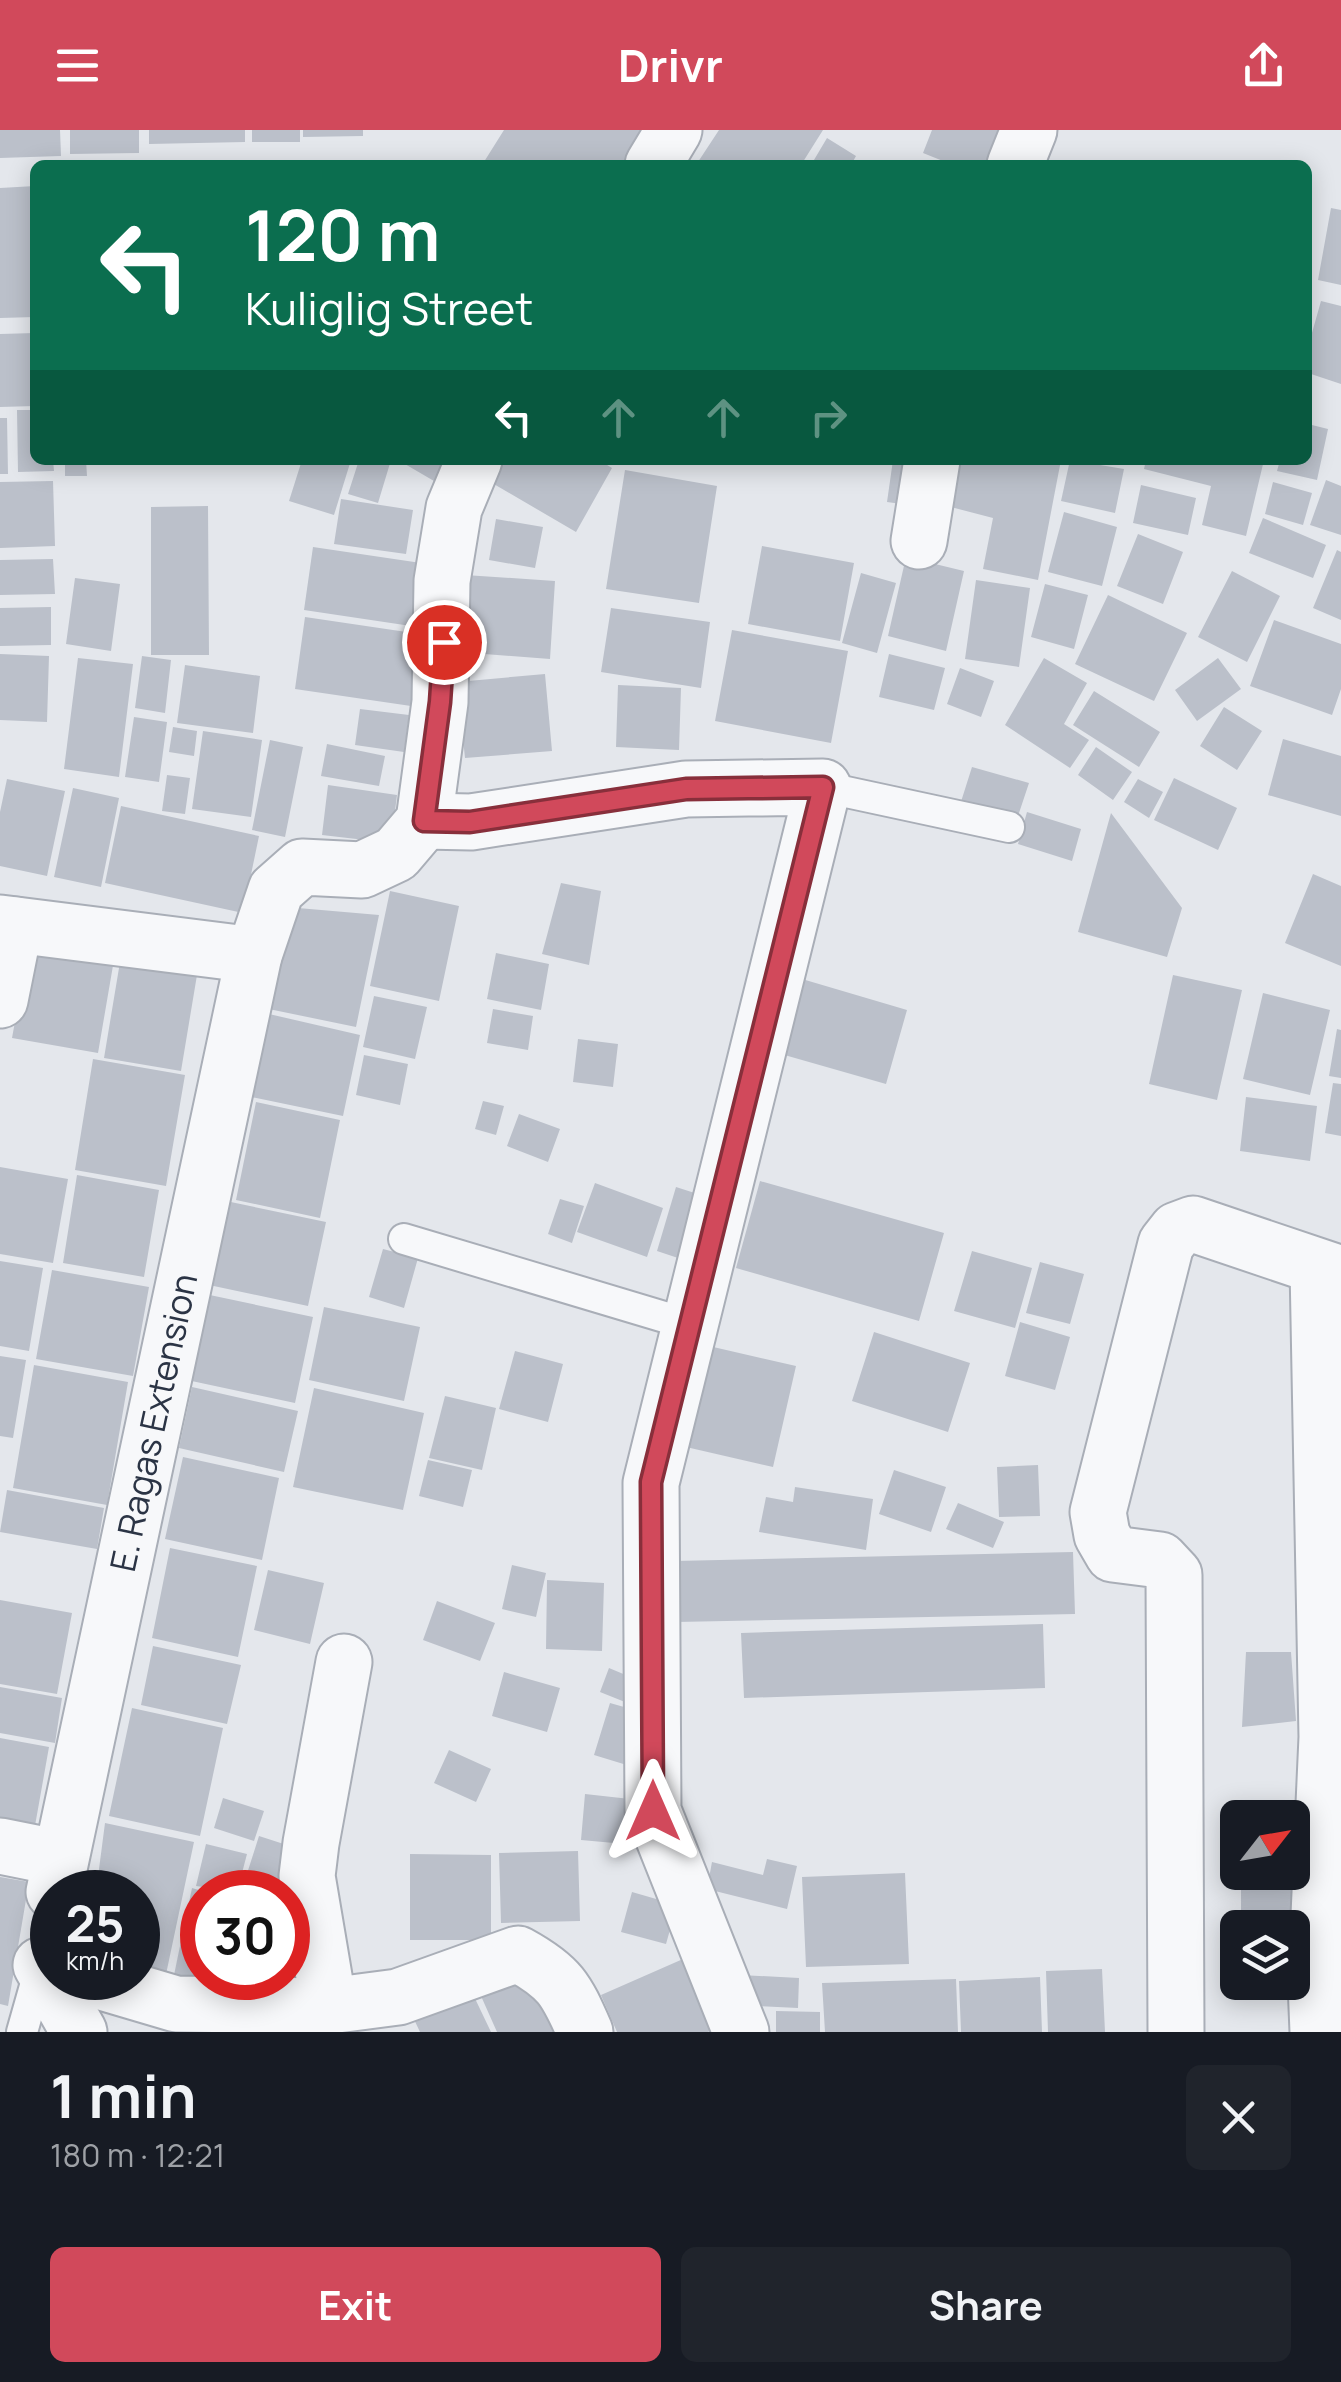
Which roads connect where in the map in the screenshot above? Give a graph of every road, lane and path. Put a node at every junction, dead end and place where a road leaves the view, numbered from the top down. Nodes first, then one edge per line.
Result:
1 (674, 130) edge
2 (1028, 130) edge
3 (655, 160) edge
4 (1017, 160) edge
5 (472, 465) edge
6 (931, 465) edge
7 (919, 541) dead end
8 (823, 787) junction
9 (424, 821) junction
10 (1009, 826) dead end
11 (8, 924) edge
12 (254, 955) junction
13 (0, 1000) edge
14 (404, 1240) dead end
15 (1330, 1270) edge
16 (691, 1325) junction
17 (1334, 1651) edge
18 (344, 1662) dead end
19 (0, 1846) edge
20 (1332, 1848) edge
21 (36, 1870) edge
22 (58, 1870) edge
23 (160, 1999) edge
24 (42, 2000) edge
25 (69, 2000) edge
26 (329, 2006) junction
27 (22, 2032) edge
28 (79, 2032) edge
29 (584, 2032) edge
30 (741, 2032) edge
31 (1176, 2032) edge
32 (1318, 2032) edge

1 - 3 street
2 - 4 street
5 - 9 street
6 - 7 street
8 - 9 street
8 - 10 lane
8 - 16 street
9 - 12 street, E. Ragas Extension
11 - 12 street
11 - 13 street
12 - 22 street, E. Ragas Extension
14 - 16 lane
15 - 17 street
15 - 31 street
16 - 30 street
17 - 20 street
18 - 26 street
19 - 21 street
20 - 32 street
23 - 26 street
24 - 27 lane
25 - 28 street
26 - 29 street

